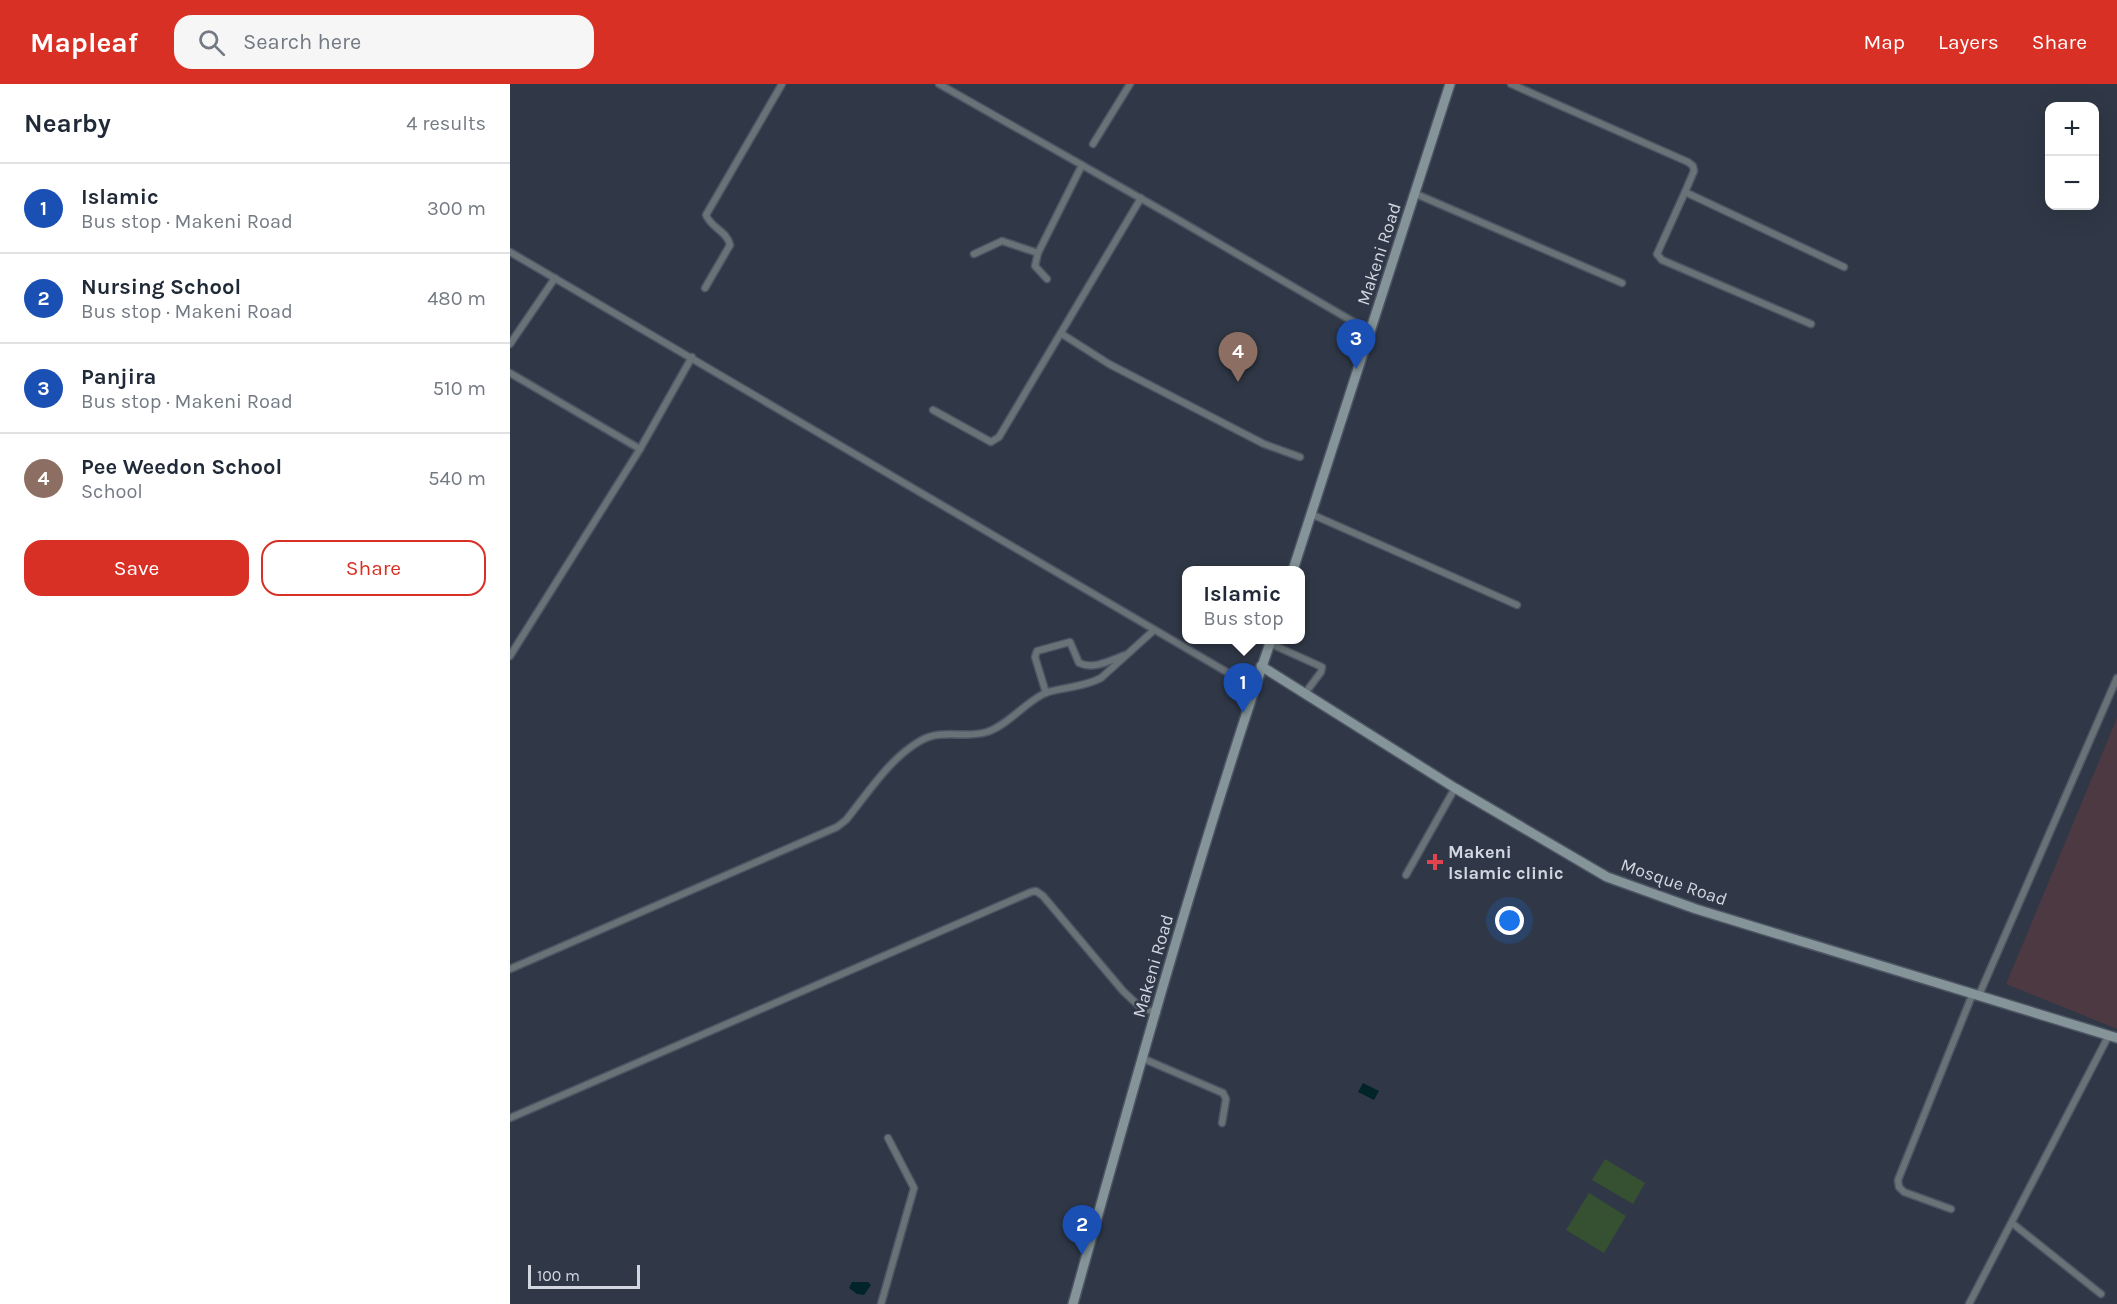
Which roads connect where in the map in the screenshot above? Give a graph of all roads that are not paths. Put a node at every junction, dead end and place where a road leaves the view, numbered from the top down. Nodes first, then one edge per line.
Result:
1 (782, 84) edge
2 (939, 84) edge
3 (1130, 84) edge
4 (1450, 84) edge
5 (1511, 84) edge
6 (1093, 144) dead end
7 (1082, 165) junction
8 (1685, 192) junction
9 (1416, 194) junction
10 (1141, 198) junction
11 (510, 252) edge
12 (1038, 253) junction
13 (974, 254) dead end
14 (1844, 267) dead end
15 (555, 279) junction
16 (1047, 279) dead end
17 (1622, 283) dead end
18 (705, 288) dead end
19 (1811, 324) dead end
20 (1371, 332) junction
21 (1062, 334) junction
22 (510, 344) edge
23 (692, 357) junction
24 (510, 374) edge
25 (933, 410) dead end
26 (640, 449) junction
27 (1300, 457) dead end
28 (1311, 514) junction
29 (1294, 566) edge
30 (1517, 605) dead end
31 (1153, 631) junction
32 (1269, 644) edge
33 (1276, 644) edge
34 (1128, 653) junction
35 (510, 656) edge
36 (1261, 666) junction
37 (2117, 678) edge
38 (1254, 688) junction
39 (1306, 692) junction
40 (1047, 693) junction
41 (1455, 788) junction
42 (1406, 875) dead end
43 (510, 969) edge
44 (1976, 994) junction
45 (1157, 1013) junction
46 (2113, 1036) edge
47 (1144, 1059) junction
48 (510, 1118) edge
49 (1222, 1123) dead end
50 (888, 1138) dead end
51 (1951, 1209) dead end
52 (2012, 1223) junction
53 (2101, 1294) dead end
54 (881, 1304) edge
55 (1072, 1304) edge
56 (1969, 1304) edge

1 - 18 street
2 - 7 street
3 - 6 street
4 - 9 main road, Makeni Road
5 - 8 street
7 - 10 street
7 - 12 street
8 - 14 street
8 - 19 street
9 - 17 street
9 - 20 main road, Makeni Road
10 - 20 street
10 - 21 street
11 - 15 street
12 - 13 street
12 - 16 street
15 - 22 street
15 - 23 street
20 - 28 main road, Makeni Road
21 - 25 street
21 - 27 street
23 - 26 street
23 - 31 street
24 - 26 street
26 - 35 street
28 - 29 main road, Makeni Road
28 - 30 street
31 - 34 street
31 - 38 street
32 - 36 main road, Makeni Road
33 - 39 street
34 - 40 street
34 - 40 street
36 - 38 main road, Makeni Road
36 - 39 main road, Mosque Road
37 - 44 street
38 - 45 main road, Makeni Road
39 - 41 main road, Mosque Road
40 - 43 street
41 - 42 street
41 - 44 main road, Mosque Road
44 - 46 main road, Mosque Road
44 - 51 street
45 - 47 main road, Makeni Road
45 - 48 street
46 - 52 street
47 - 49 street
47 - 55 main road, Makeni Road
50 - 54 street
52 - 53 street
52 - 56 street

